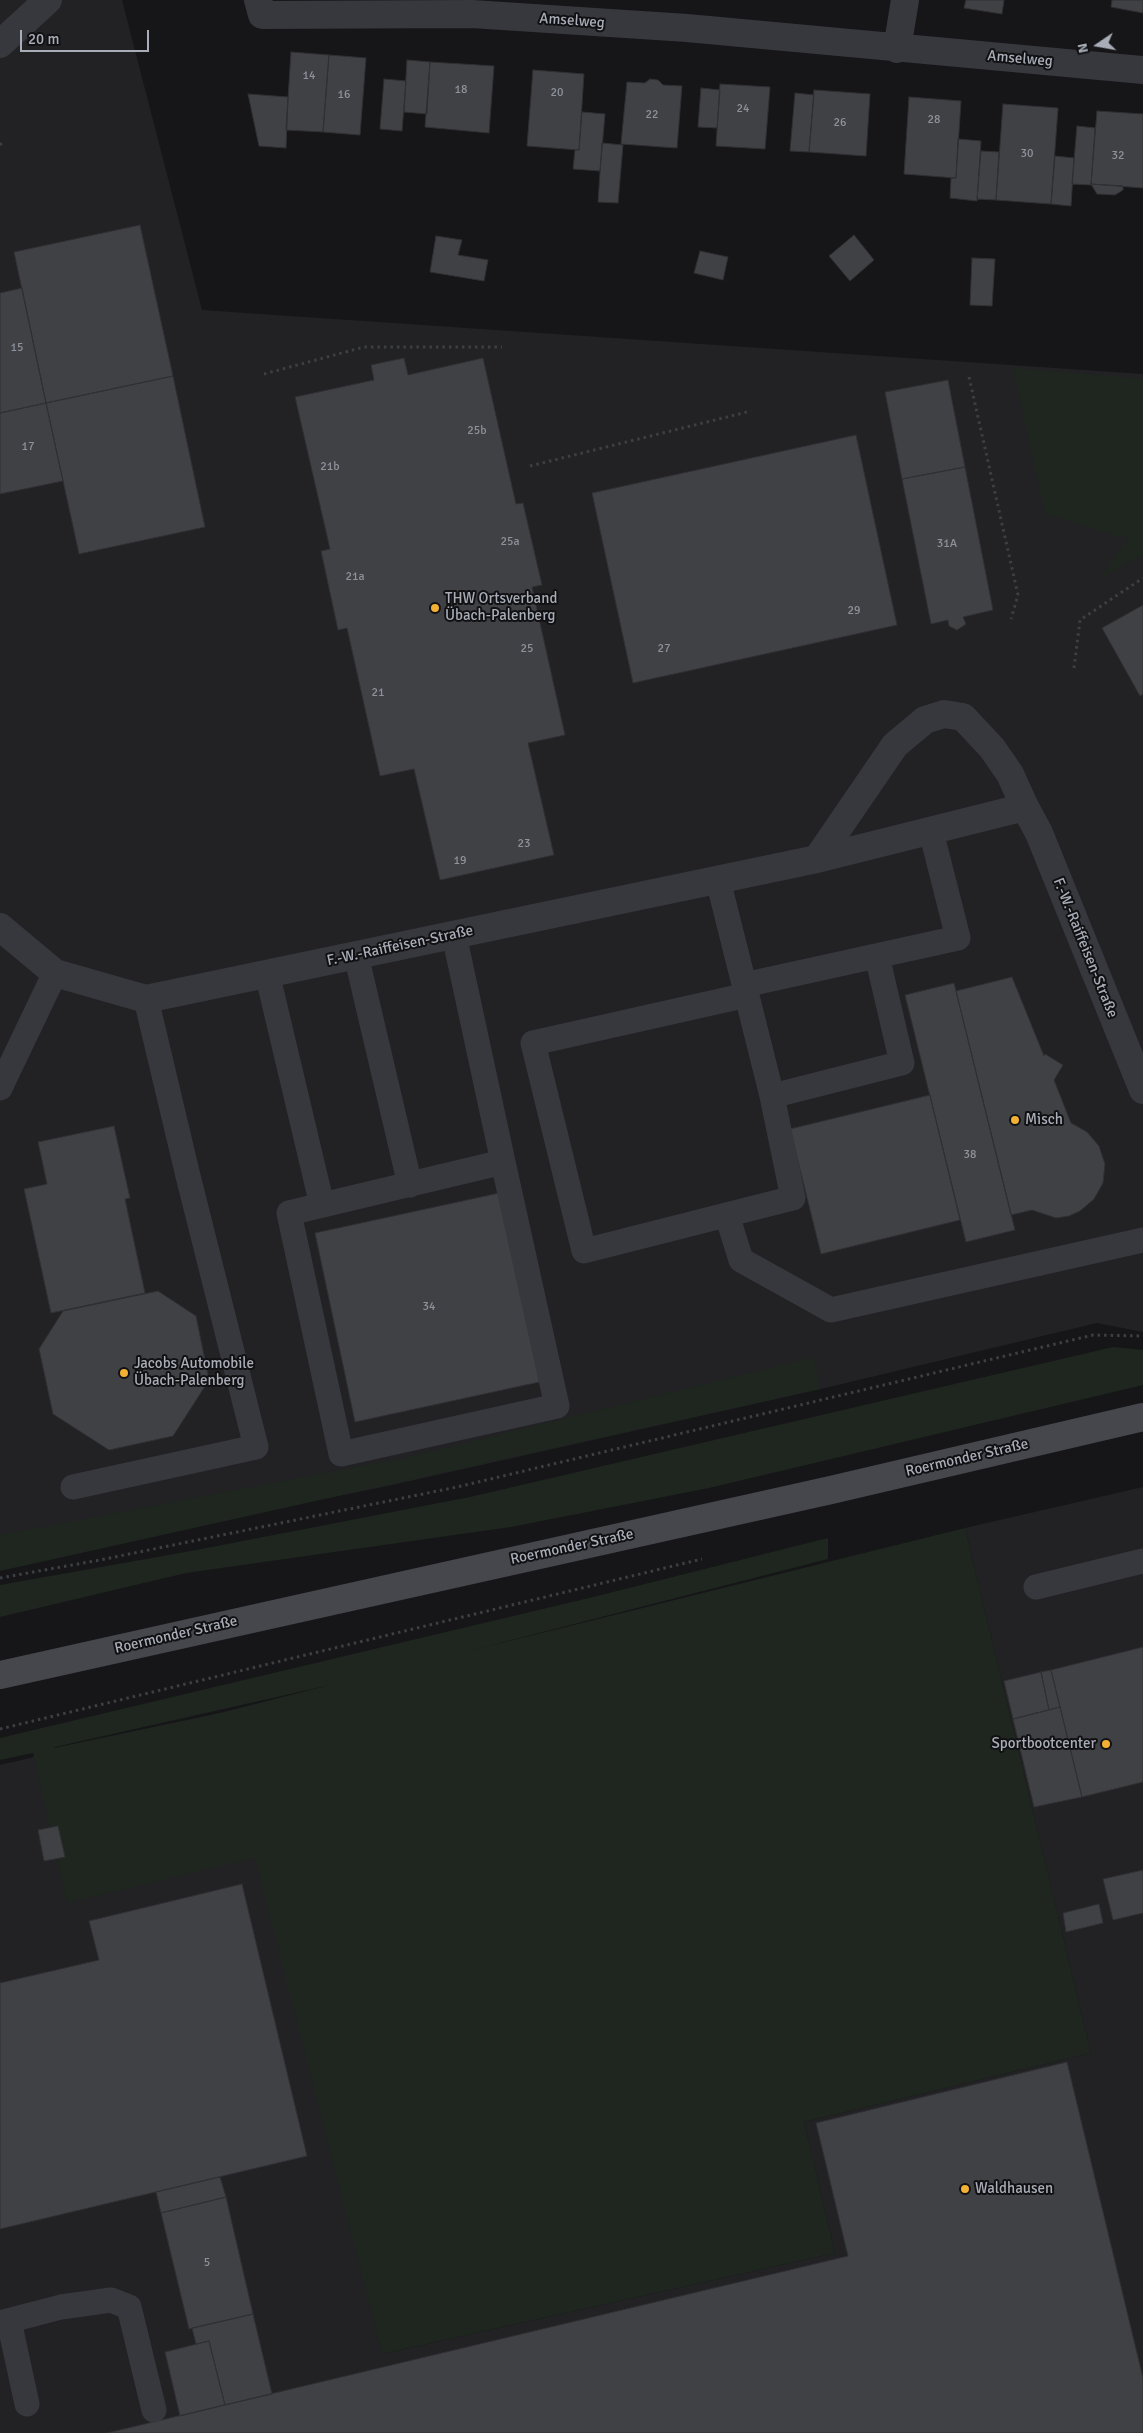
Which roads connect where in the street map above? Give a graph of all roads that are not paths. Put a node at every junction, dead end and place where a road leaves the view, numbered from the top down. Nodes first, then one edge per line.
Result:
1 (48, 0) edge
2 (258, 0) edge
3 (905, 0) edge
4 (0, 44) edge
5 (897, 49) junction
6 (1143, 70) edge
7 (1025, 807) junction
8 (930, 830) junction
9 (817, 859) junction
10 (718, 880) junction
11 (0, 927) edge
12 (454, 935) junction
13 (356, 955) junction
14 (877, 956) junction
15 (55, 973) junction
16 (267, 974) junction
17 (745, 990) junction
18 (146, 999) junction
19 (0, 1088) edge
20 (1143, 1090) edge
21 (772, 1096) junction
22 (503, 1162) junction
23 (410, 1185) junction
24 (322, 1205) junction
25 (727, 1215) junction
26 (1143, 1240) edge
27 (1143, 1418) edge
28 (73, 1488) dead end
29 (1143, 1561) edge
30 (1036, 1587) dead end
31 (0, 1676) edge
32 (4, 2322) edge
33 (8, 2356) edge
34 (27, 2404) dead end
35 (154, 2410) dead end

1 - 4 street
2 - 5 street, Amselweg
3 - 5 street
5 - 6 street, Amselweg
7 - 8 street, F.-W.-Raiffeisen-Straße
7 - 9 street, F.-W.-Raiffeisen-Straße
7 - 20 street, F.-W.-Raiffeisen-Straße
8 - 9 street, F.-W.-Raiffeisen-Straße
8 - 14 lane
9 - 10 street, F.-W.-Raiffeisen-Straße
10 - 12 street, F.-W.-Raiffeisen-Straße
10 - 17 lane
11 - 15 street, F.-W.-Raiffeisen-Straße
12 - 13 street, F.-W.-Raiffeisen-Straße
12 - 22 lane
13 - 16 street, F.-W.-Raiffeisen-Straße
13 - 23 lane
14 - 17 lane
14 - 21 lane
15 - 18 street, F.-W.-Raiffeisen-Straße
15 - 19 lane
16 - 18 street, F.-W.-Raiffeisen-Straße
16 - 24 lane
17 - 21 lane
17 - 25 lane
18 - 28 lane
21 - 25 lane
22 - 23 lane
22 - 24 lane
23 - 24 lane
25 - 26 lane
27 - 31 main road, Roermonder Straße
29 - 30 lane
32 - 33 lane
32 - 35 lane
33 - 34 lane

